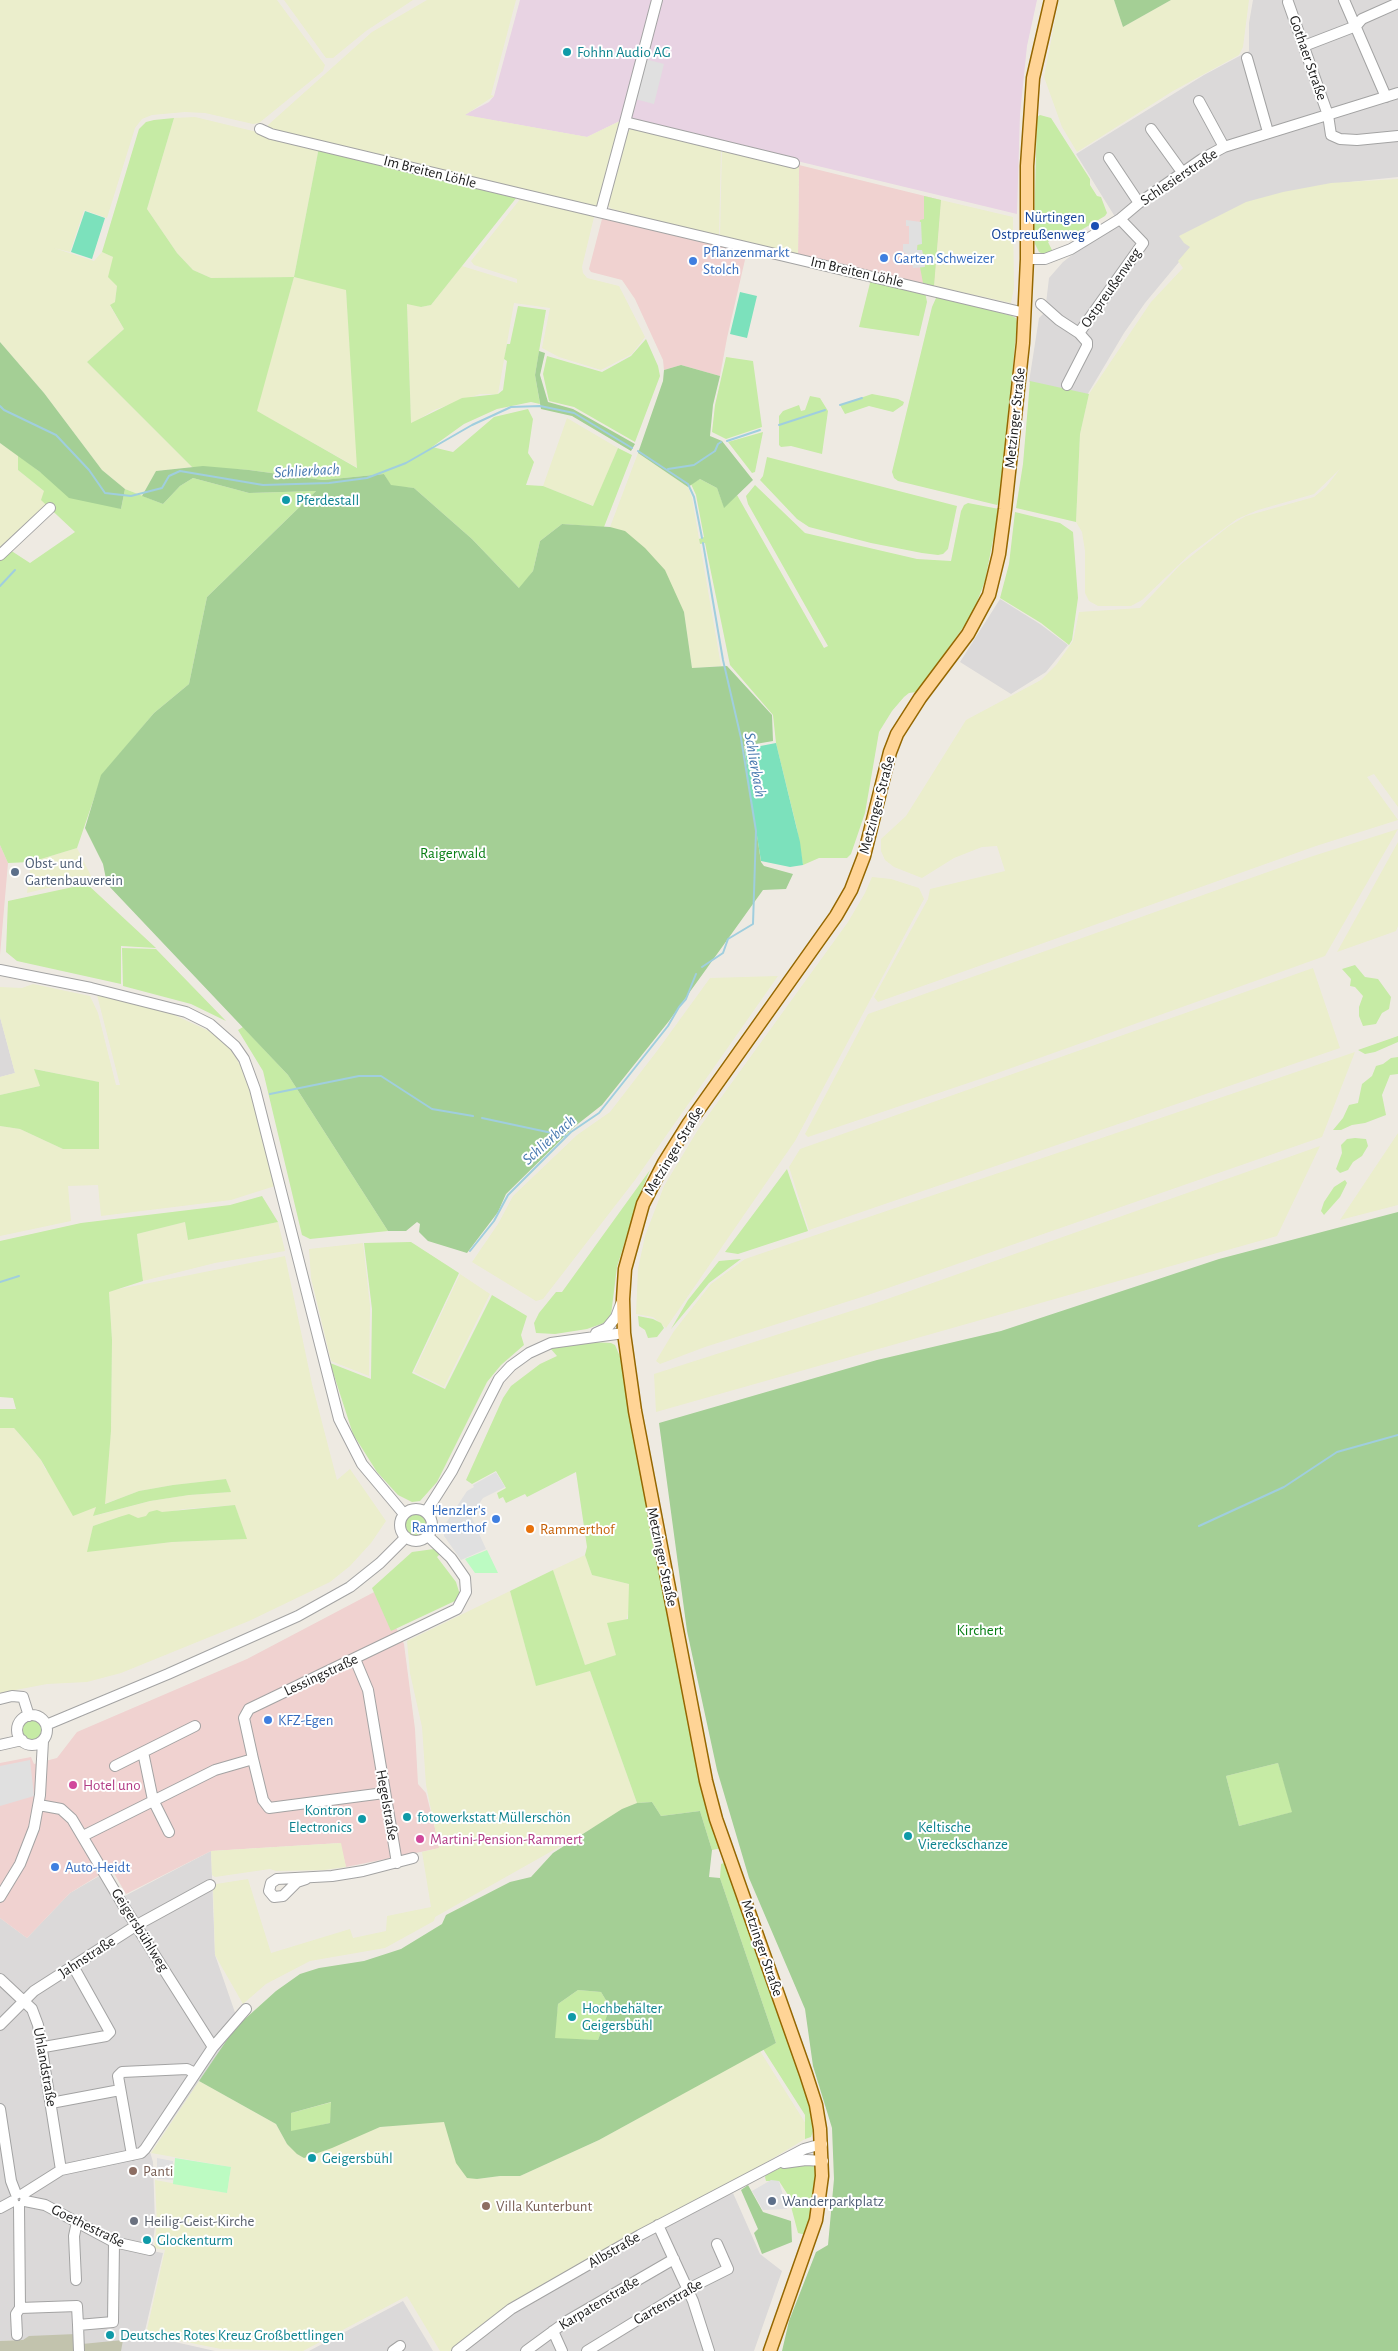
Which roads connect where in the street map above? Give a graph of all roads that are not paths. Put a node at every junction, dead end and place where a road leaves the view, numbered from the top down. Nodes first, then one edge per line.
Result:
1 (657, 0) edge
2 (1051, 0) edge
3 (1344, 0) edge
4 (1288, 2) dead end
5 (1398, 3) edge
6 (1356, 26) junction
7 (1304, 46) junction
8 (1247, 58) dead end
9 (1398, 93) edge
10 (1386, 97) junction
11 (1199, 101) dead end
12 (1328, 115) junction
13 (625, 122) junction
14 (260, 129) dead end
15 (1151, 129) dead end
16 (1268, 132) junction
17 (1398, 136) edge
18 (1224, 148) junction
19 (1109, 158) dead end
20 (794, 163) dead end
21 (1182, 172) junction
22 (1139, 203) junction
23 (601, 211) junction
24 (1120, 219) junction
25 (1027, 259) junction
26 (1042, 304) dead end
27 (1025, 313) junction
28 (1079, 333) junction
29 (1067, 385) dead end
30 (50, 508) dead end
31 (0, 554) edge
32 (0, 970) edge
33 (623, 1299) junction
34 (624, 1333) junction
35 (586, 1338) junction
36 (426, 1512) junction
37 (404, 1514) junction
38 (428, 1536) junction
39 (406, 1537) junction
40 (355, 1659) junction
41 (0, 1699) edge
42 (29, 1716) junction
43 (46, 1725) junction
44 (195, 1726) dead end
45 (18, 1730) junction
46 (0, 1740) edge
47 (42, 1741) junction
48 (26, 1742) junction
49 (0, 1745) edge
50 (143, 1752) junction
51 (40, 1759) junction
52 (253, 1759) junction
53 (115, 1766) dead end
54 (384, 1793) junction
55 (153, 1800) junction
56 (39, 1805) junction
57 (169, 1832) dead end
58 (83, 1836) junction
59 (413, 1858) dead end
60 (397, 1863) junction
61 (306, 1879) dead end
62 (210, 1885) dead end
63 (0, 1897) edge
64 (137, 1925) junction
65 (73, 1966) junction
66 (0, 1979) edge
67 (23, 2000) junction
68 (246, 2009) dead end
69 (0, 2025) edge
70 (44, 2047) junction
71 (213, 2047) junction
72 (196, 2073) junction
73 (120, 2090) junction
74 (51, 2103) junction
75 (0, 2109) edge
76 (822, 2144) junction
77 (132, 2155) junction
78 (823, 2162) junction
79 (781, 2163) junction
80 (61, 2170) junction
81 (19, 2199) junction
82 (0, 2208) edge
83 (78, 2222) junction
84 (658, 2225) junction
85 (114, 2242) junction
86 (717, 2244) dead end
87 (150, 2250) dead end
88 (674, 2259) junction
89 (76, 2280) dead end
90 (688, 2288) junction
91 (20, 2308) junction
92 (78, 2325) junction
93 (554, 2331) junction
94 (17, 2335) dead end
95 (79, 2351) edge
96 (456, 2351) edge
97 (526, 2351) edge
98 (562, 2351) edge
99 (587, 2351) edge
100 (709, 2351) edge
101 (770, 2351) edge

1 - 13 street
2 - 25 main road, Metzinger Straße
3 - 6 street
4 - 7 street, Gothaer Straße
5 - 6 street
6 - 7 street
6 - 10 street
7 - 12 street, Gothaer Straße
8 - 16 street
9 - 10 street, Schlesierstraße
10 - 12 street, Schlesierstraße
11 - 18 street
12 - 16 street, Schlesierstraße
12 - 17 street, Gothaer Straße
13 - 20 street
13 - 23 street
14 - 23 street, Im Breiten Löhle
15 - 21 street
16 - 18 street, Schlesierstraße
18 - 21 street, Schlesierstraße
19 - 22 street
21 - 22 street, Schlesierstraße
22 - 24 street, Schlesierstraße
23 - 27 street, Im Breiten Löhle
24 - 25 street, Schlesierstraße
24 - 28 street, Ostpreußenweg
25 - 27 main road, Metzinger Straße
26 - 28 street, Ostpreußenweg
27 - 33 main road, Metzinger Straße
28 - 29 street, Ostpreußenweg
30 - 31 street
32 - 37 street
33 - 34 main road, Metzinger Straße
33 - 35 street
34 - 35 street
34 - 76 main road, Metzinger Straße
35 - 36 street
36 - 37 street
36 - 38 street
37 - 39 street
38 - 39 street
38 - 40 street, Lessingstraße
39 - 43 street
40 - 52 street, Lessingstraße
40 - 54 street, Hegelstraße
41 - 42 street
42 - 43 street
42 - 45 street
43 - 47 street
44 - 50 street
45 - 46 street
45 - 48 street
47 - 48 street
47 - 51 street
48 - 49 street
48 - 51 street
50 - 53 street
50 - 55 street
51 - 56 street
52 - 54 street, Lessingstraße
52 - 55 street
54 - 60 street, Hegelstraße
55 - 57 street
55 - 58 street
56 - 58 street, Geigersbühlweg
56 - 63 street
58 - 64 street, Geigersbühlweg
59 - 60 street
60 - 61 street
62 - 64 street, Jahnstraße
64 - 65 street, Jahnstraße
64 - 71 street, Geigersbühlweg
65 - 67 street, Jahnstraße
65 - 70 street
66 - 67 street, Uhlandstraße
67 - 69 street, Jahnstraße
67 - 70 street, Uhlandstraße
68 - 71 street
70 - 74 street, Uhlandstraße
71 - 72 street
72 - 73 street
72 - 77 street
73 - 74 street
73 - 77 street
74 - 80 street, Uhlandstraße
75 - 81 street
76 - 78 main road, Metzinger Straße
76 - 79 street, Albstraße
77 - 80 street
78 - 79 street, Albstraße
78 - 101 main road, Metzinger Straße
79 - 84 street, Albstraße
80 - 81 street
81 - 82 street
81 - 83 street, Goethestraße
81 - 91 street
83 - 85 street, Goethestraße
83 - 89 street
84 - 88 street
84 - 96 street, Albstraße
85 - 87 street, Goethestraße
85 - 92 street
86 - 90 street, Gartenstraße
88 - 90 street
88 - 93 street, Karpatenstraße
90 - 99 street, Gartenstraße
90 - 100 street
91 - 92 street
91 - 94 street
92 - 95 street
93 - 97 street, Karpatenstraße
93 - 98 street

